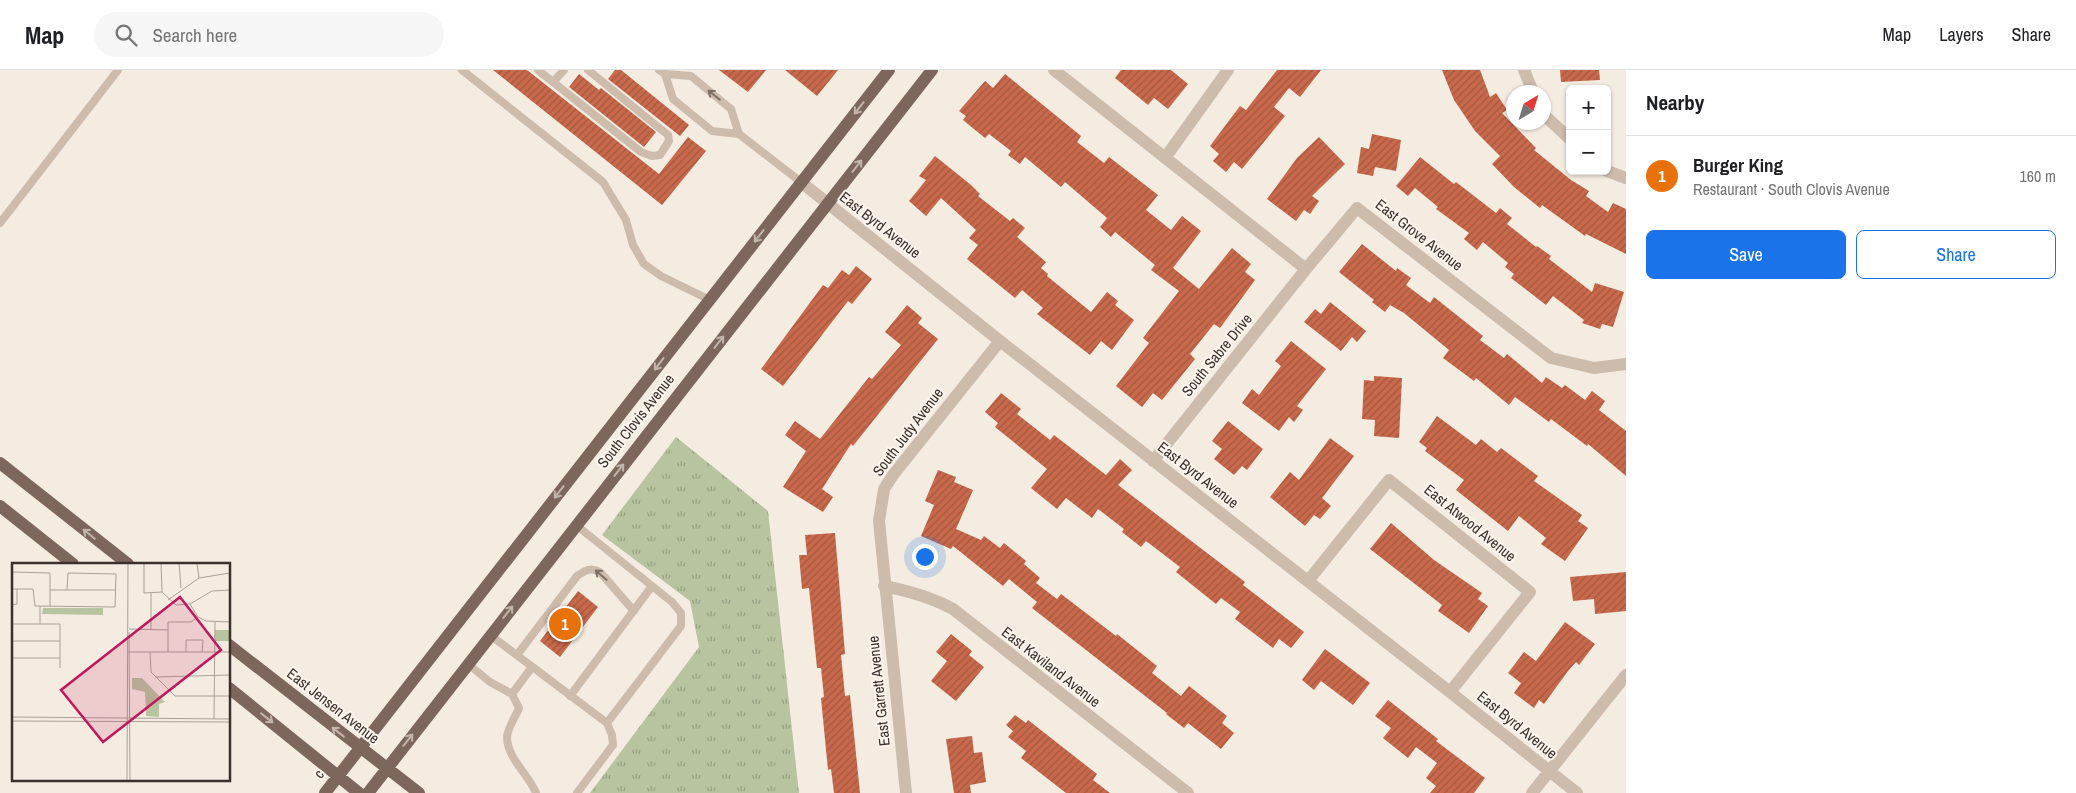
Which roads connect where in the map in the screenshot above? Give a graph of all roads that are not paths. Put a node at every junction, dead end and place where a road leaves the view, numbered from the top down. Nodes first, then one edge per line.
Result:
1 (118, 70) edge
2 (462, 70) edge
3 (538, 70) edge
4 (564, 70) edge
5 (588, 70) edge
6 (890, 70) edge
7 (932, 70) edge
8 (1054, 70) edge
9 (1228, 70) edge
10 (1524, 70) edge
11 (662, 72) edge
12 (553, 82) junction
13 (1530, 85) edge
14 (1551, 121) edge
15 (739, 134) junction
16 (1566, 135) edge
17 (1164, 158) junction
18 (1611, 172) edge
19 (1626, 178) edge
20 (801, 182) junction
21 (826, 204) junction
22 (0, 223) edge
23 (1306, 269) junction
24 (710, 300) junction
25 (1000, 341) junction
26 (1626, 364) edge
27 (1153, 461) junction
28 (0, 462) edge
29 (0, 506) edge
30 (576, 525) junction
31 (72, 563) edge
32 (127, 563) edge
33 (1308, 581) junction
34 (652, 586) junction
35 (884, 586) junction
36 (634, 611) junction
37 (490, 635) junction
38 (230, 646) edge
39 (517, 655) junction
40 (468, 664) junction
41 (532, 667) junction
42 (1626, 675) edge
43 (230, 689) edge
44 (1450, 692) junction
45 (512, 694) junction
46 (570, 696) junction
47 (607, 723) junction
48 (360, 748) junction
49 (387, 768) junction
50 (1549, 771) junction
51 (338, 776) junction
52 (325, 793) edge
53 (359, 793) edge
54 (368, 793) edge
55 (419, 793) edge
56 (536, 793) edge
57 (577, 793) edge
58 (906, 793) edge
59 (1188, 793) edge
60 (1532, 793) edge
61 (1577, 793) edge

1 - 22 lane
2 - 24 lane
3 - 12 lane
4 - 12 lane
5 - 12 lane
6 -> 20 main road, South Clovis Avenue
21 -> 7 main road, South Clovis Avenue
8 - 17 street
9 - 17 street
10 - 13 street
11 - 15 lane
15 -> 11 lane
14 - 16 street
15 - 20 lane
17 - 23 street
18 - 19 street
20 - 21 street, East Byrd Avenue
20 -> 24 main road, South Clovis Avenue
21 - 25 street, East Byrd Avenue
30 -> 21 main road, South Clovis Avenue
23 - 26 street, East Grove Avenue
23 - 27 street, South Sabre Drive
24 -> 48 main road, South Clovis Avenue
25 - 27 street, East Byrd Avenue
25 - 35 street, South Judy Avenue
27 - 33 street, East Byrd Avenue
32 -> 28 main road
29 - 31 main road
30 - 34 lane
37 -> 30 main road, South Clovis Avenue
33 - 44 street, East Byrd Avenue
33 - 44 street, East Atwood Avenue
34 - 36 lane
34 - 47 lane
35 - 58 street, East Garrett Avenue
35 - 59 street, East Kaviland Avenue
36 -> 39 lane
36 - 46 lane
37 - 39 lane
37 - 40 main road, South Clovis Avenue
48 -> 38 main road, East Jensen Avenue
39 - 41 lane
40 - 45 lane
49 -> 40 main road, South Clovis Avenue
41 - 45 lane
41 - 46 lane
42 - 50 street
43 -> 51 main road
44 - 50 street, East Byrd Avenue
45 - 56 lane
46 - 47 lane
47 - 57 lane
48 - 49 main road, East Jensen Avenue
48 - 51 main road, South Clovis Avenue
49 - 54 main road, South Clovis Avenue
49 - 55 main road, East Jensen Avenue
50 - 60 street
50 - 61 street, East Byrd Avenue
51 - 52 main road, c
51 - 53 main road

